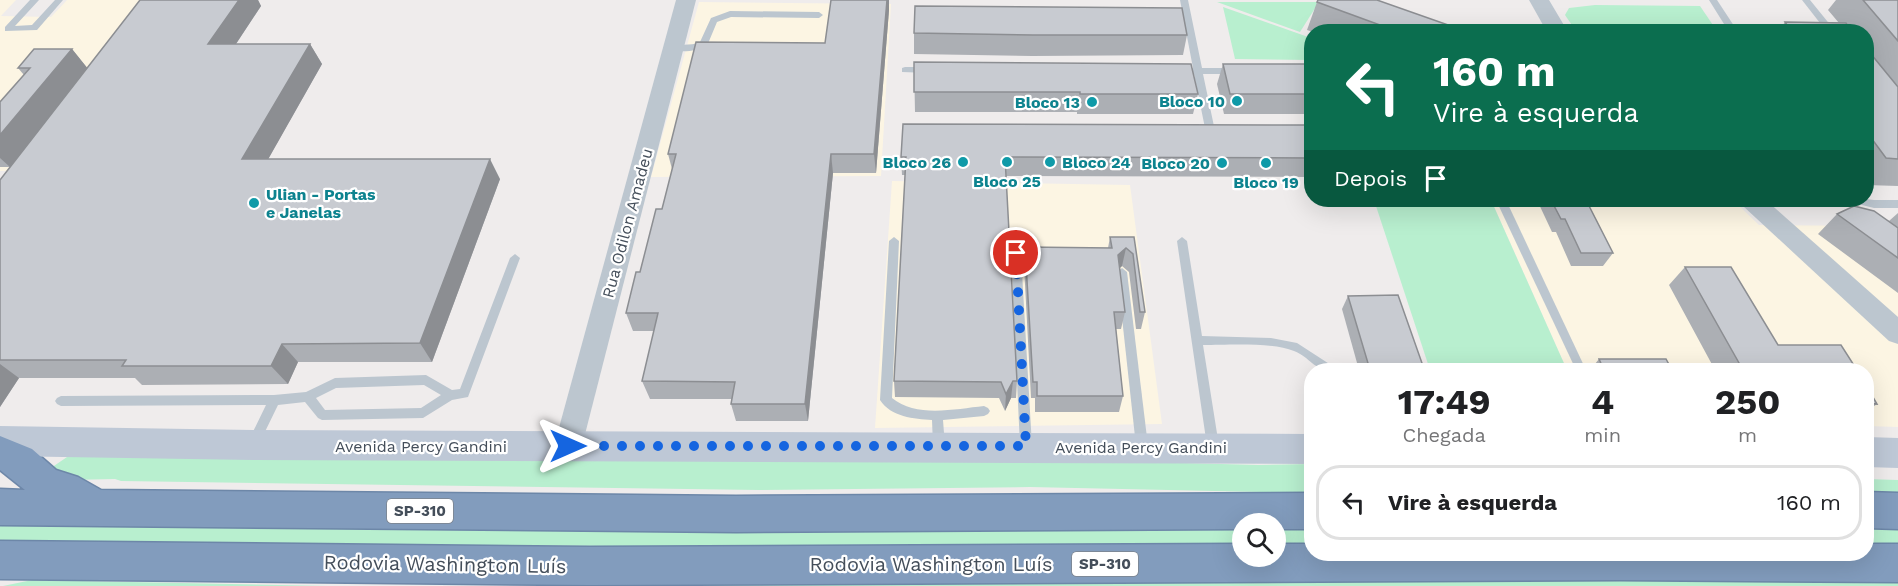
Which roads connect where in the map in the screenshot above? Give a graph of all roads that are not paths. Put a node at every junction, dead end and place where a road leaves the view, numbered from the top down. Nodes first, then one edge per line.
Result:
1 (35, 0) edge
2 (59, 0) edge
3 (686, 0) edge
4 (1184, 0) edge
5 (1539, 0) edge
6 (1713, 0) edge
7 (1806, 0) edge
8 (819, 15) dead end
9 (1176, 21) edge
10 (1188, 21) junction
11 (1553, 24) edge
12 (1729, 24) edge
13 (1826, 24) edge
14 (673, 48) junction
15 (905, 70) dead end
16 (940, 70) edge
17 (1186, 71) edge
18 (1198, 71) junction
19 (1243, 71) edge
20 (1186, 131) edge
21 (1210, 131) junction
22 (1221, 131) edge
23 (1874, 204) edge
24 (1898, 204) edge
25 (1504, 207) edge
26 (1759, 207) edge
27 (1182, 241) dead end
28 (894, 242) dead end
29 (1048, 248) edge
30 (515, 258) dead end
31 (1122, 272) edge
32 (1898, 333) edge
33 (1197, 340) junction
34 (1320, 363) edge
35 (1578, 363) edge
36 (450, 395) junction
37 (308, 397) junction
38 (274, 400) junction
39 (61, 401) dead end
40 (984, 411) dead end
41 (938, 431) junction
42 (0, 441) edge
43 (253, 446) junction
44 (568, 446) junction
45 (1026, 446) junction
46 (1142, 446) junction
47 (1213, 447) junction
48 (1304, 449) edge
49 (0, 452) edge
50 (1874, 452) edge
51 (1898, 453) edge
52 (0, 507) edge
53 (104, 508) junction
54 (1874, 510) edge
55 (1304, 511) edge
56 (1898, 511) edge
57 (0, 560) edge
58 (98, 561) junction
59 (1898, 563) edge
60 (0, 579) edge

1 - 2 lane
3 - 14 street, Rua Odilon Amadeu
4 - 10 lane
5 - 11 street
6 - 12 lane
7 - 13 lane
8 - 14 lane
9 - 10 lane
10 - 18 lane
14 - 44 street, Rua Odilon Amadeu
15 - 16 lane
17 - 18 lane
18 - 19 lane
18 - 21 lane
20 - 21 lane
21 - 22 lane
23 - 24 lane
25 - 35 lane
26 - 32 street
27 - 33 lane
28 - 41 lane
29 - 45 lane
30 - 36 lane
31 - 46 lane
33 - 34 lane
33 - 47 lane
36 - 37 lane
36 - 37 lane
37 - 38 lane
38 - 39 lane
38 - 43 lane
40 - 41 lane
41 - 44 main road, Avenida Percy Gandini
41 - 45 main road, Avenida Percy Gandini
42 - 43 main road, Avenida Percy Gandini
43 - 44 main road, Avenida Percy Gandini
45 - 46 main road, Avenida Percy Gandini
46 - 47 main road, Avenida Percy Gandini
47 - 48 main road, Avenida Percy Gandini
49 - 53 highway
50 - 51 main road
52 - 53 highway, SP-310
53 - 55 highway, SP-310
54 - 56 highway
57 - 58 highway, Rodovia Washington Luís / SP-310
58 - 59 highway, Rodovia Washington Luís / SP-310
58 - 60 highway

